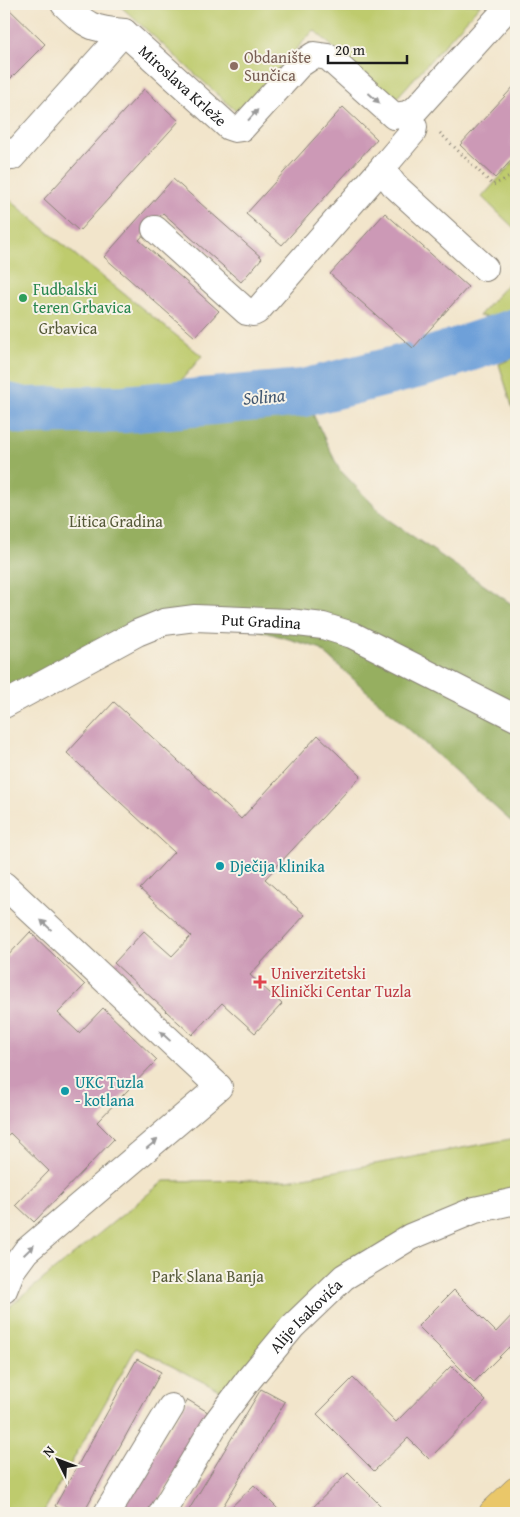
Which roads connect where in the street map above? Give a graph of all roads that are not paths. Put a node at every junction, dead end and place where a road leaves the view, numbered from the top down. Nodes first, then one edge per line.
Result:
1 (64, 4) edge
2 (512, 4) edge
3 (124, 32) junction
4 (412, 112) junction
5 (4, 150) edge
6 (384, 166) junction
7 (155, 229) dead end
8 (485, 268) dead end
9 (4, 705) edge
10 (516, 718) edge
11 (4, 885) edge
12 (516, 1201) edge
13 (4, 1290) edge
14 (171, 1407) dead end
15 (516, 1491) edge
16 (107, 1513) edge
17 (162, 1513) edge
18 (493, 1513) edge

1 - 3 street, Miroslava Krleže
2 - 4 street
3 -> 4 street, Miroslava Krleže
3 - 5 street
4 - 6 street
6 - 7 street
6 - 8 street
9 - 10 street, Put Gradina
13 -> 11 street
12 - 17 street, Alije Isakovića
14 - 16 street
15 - 18 main road

